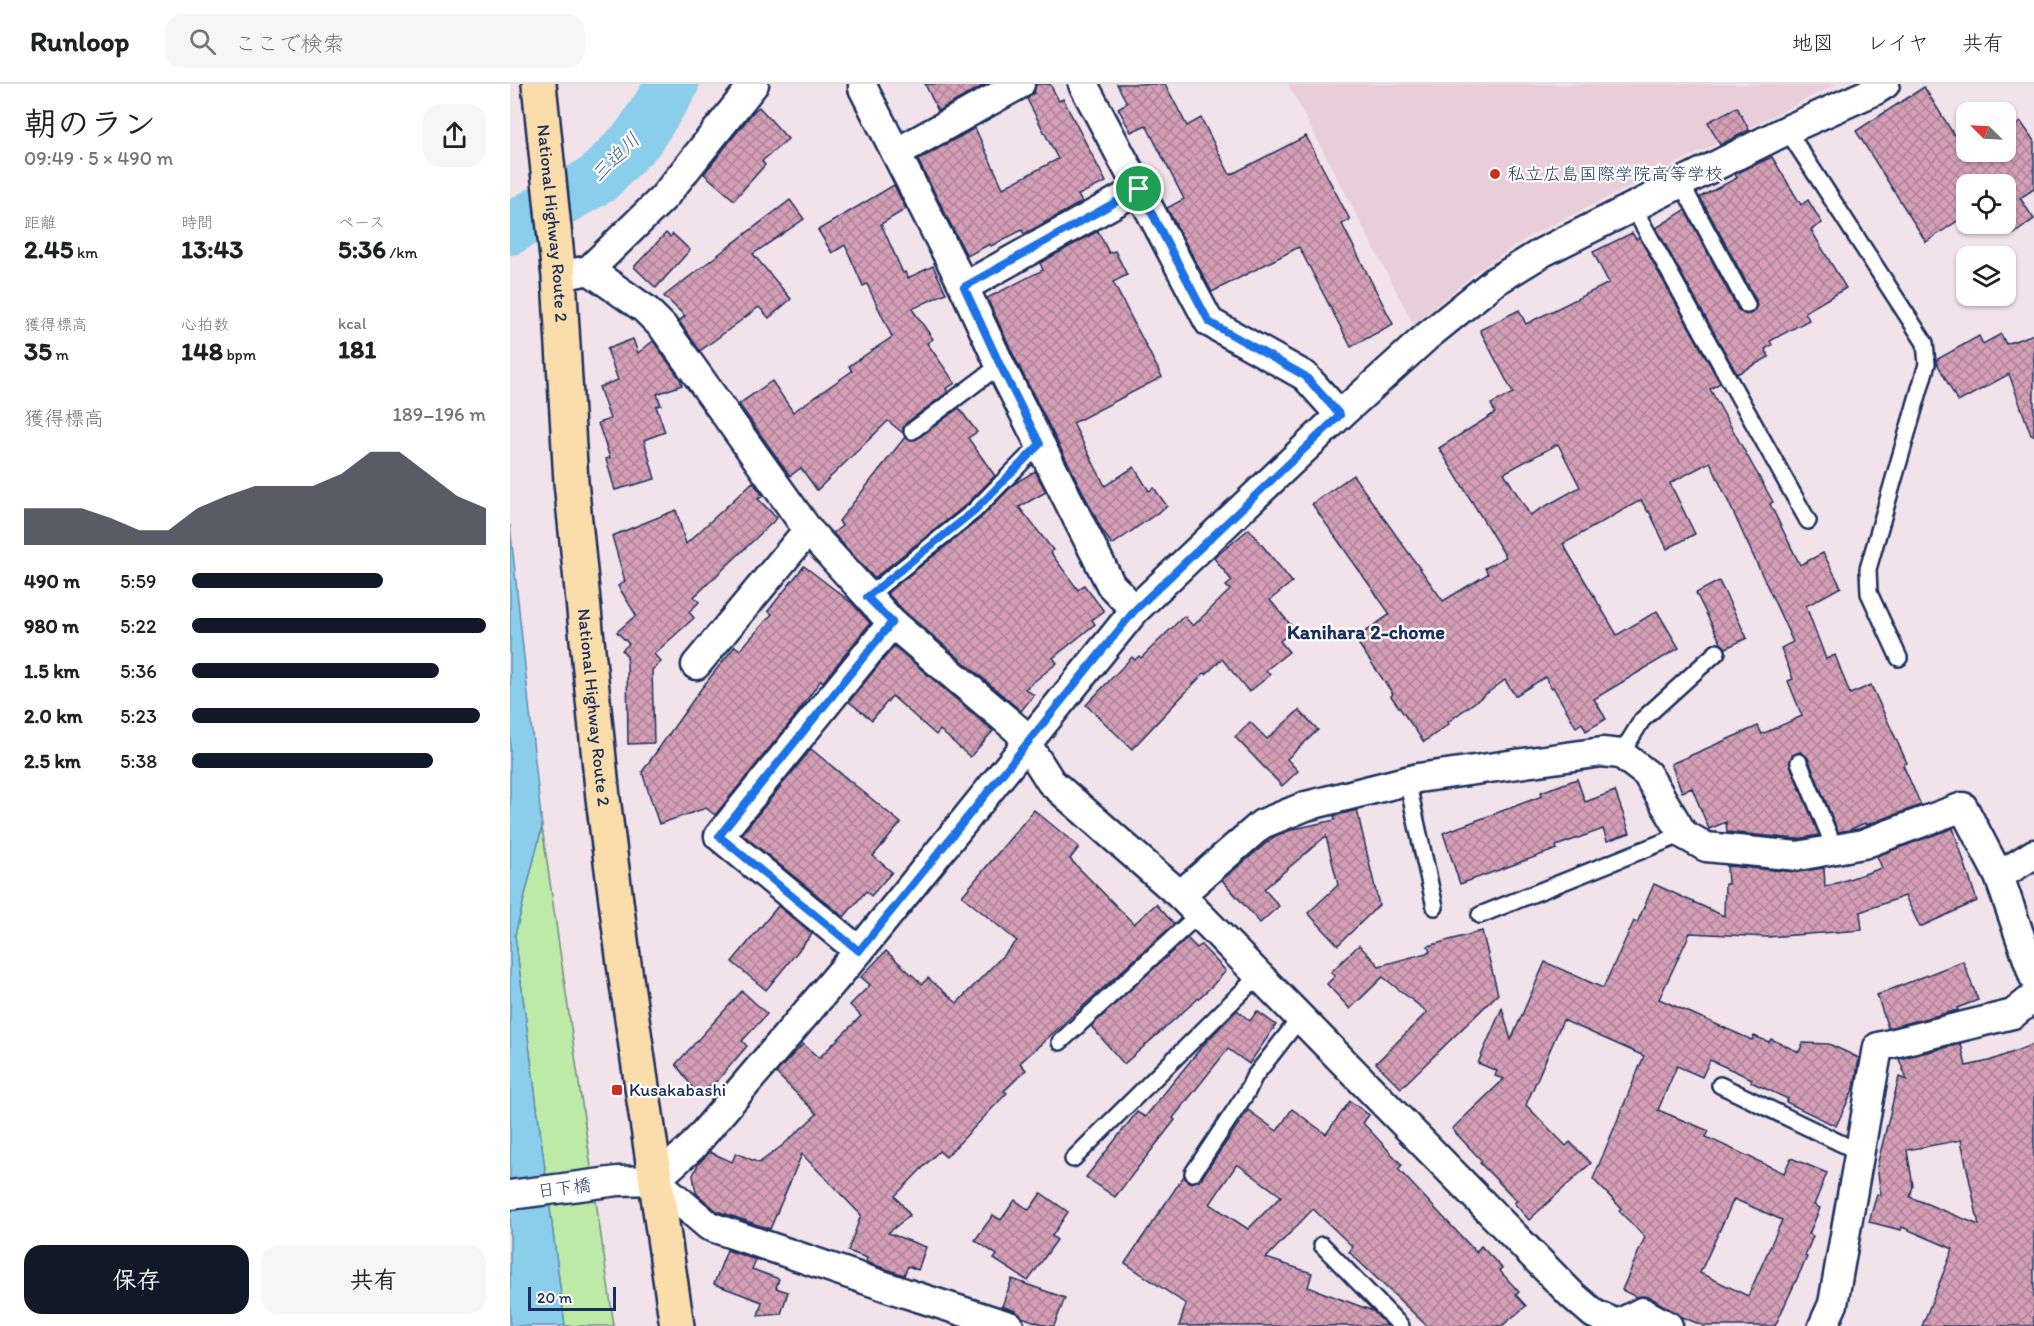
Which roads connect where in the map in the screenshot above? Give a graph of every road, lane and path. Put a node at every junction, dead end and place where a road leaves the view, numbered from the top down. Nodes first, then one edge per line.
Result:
1 (539, 84) edge
2 (754, 84) edge
3 (863, 84) edge
4 (1020, 84) edge
5 (1083, 84) edge
6 (1885, 84) edge
7 (1787, 130) junction
8 (896, 153) junction
9 (1681, 183) junction
10 (1139, 189) junction
11 (1633, 207) junction
12 (569, 271) junction
13 (964, 287) junction
14 (1747, 305) dead end
15 (1000, 365) junction
16 (1340, 415) junction
17 (912, 431) dead end
18 (1040, 444) junction
19 (1808, 521) dead end
20 (808, 530) junction
21 (867, 597) junction
22 (1135, 610) junction
23 (892, 622) junction
24 (1717, 652) dead end
25 (1899, 658) dead end
26 (696, 665) dead end
27 (1027, 746) junction
28 (1621, 754) junction
29 (1799, 762) dead end
30 (1407, 780) junction
31 (1683, 834) junction
32 (1835, 849) junction
33 (2034, 854) edge
34 (1999, 876) junction
35 (1189, 905) junction
36 (1435, 907) dead end
37 (1480, 915) dead end
38 (859, 951) junction
39 (1259, 975) junction
40 (2034, 977) edge
41 (2034, 997) edge
42 (1300, 1018) junction
43 (1060, 1042) dead end
44 (1720, 1085) dead end
45 (1859, 1152) junction
46 (1073, 1159) dead end
47 (1193, 1173) dead end
48 (655, 1180) junction
49 (510, 1195) edge
50 (1322, 1245) dead end
51 (1612, 1324) edge
52 (677, 1326) edge
53 (1008, 1326) edge
54 (1401, 1326) edge
55 (1668, 1326) edge
56 (1823, 1326) edge

1 - 12 highway, National Highway Route 2
2 - 12 street
3 - 8 street
4 - 8 street
5 - 10 street
6 - 7 street
7 - 9 street
7 - 25 lane
8 - 13 street
9 - 11 street
9 - 14 lane
10 - 13 street
10 - 16 street
11 - 16 street
11 - 19 lane
12 - 20 street
12 - 48 highway, National Highway Route 2
13 - 15 street
15 - 17 lane
15 - 18 street
16 - 22 street
18 - 21 lane
18 - 22 street
20 - 21 street
20 - 26 street
21 - 23 street
22 - 27 street
23 - 27 street
23 - 38 street
24 - 28 lane
27 - 35 street
27 - 38 street
28 - 30 street
28 - 31 street
29 - 32 lane
30 - 35 street
30 - 36 lane
31 - 32 street
31 - 37 lane
32 - 34 street
33 - 34 street
34 - 40 street
35 - 39 street
35 - 43 lane
38 - 48 street
39 - 42 street
39 - 46 lane
41 - 45 street
42 - 47 lane
42 - 51 street
44 - 45 lane
45 - 56 street
48 - 49 street, 日下橋
48 - 52 highway, National Highway Route 2
48 - 53 street
50 - 54 lane
51 - 55 street

